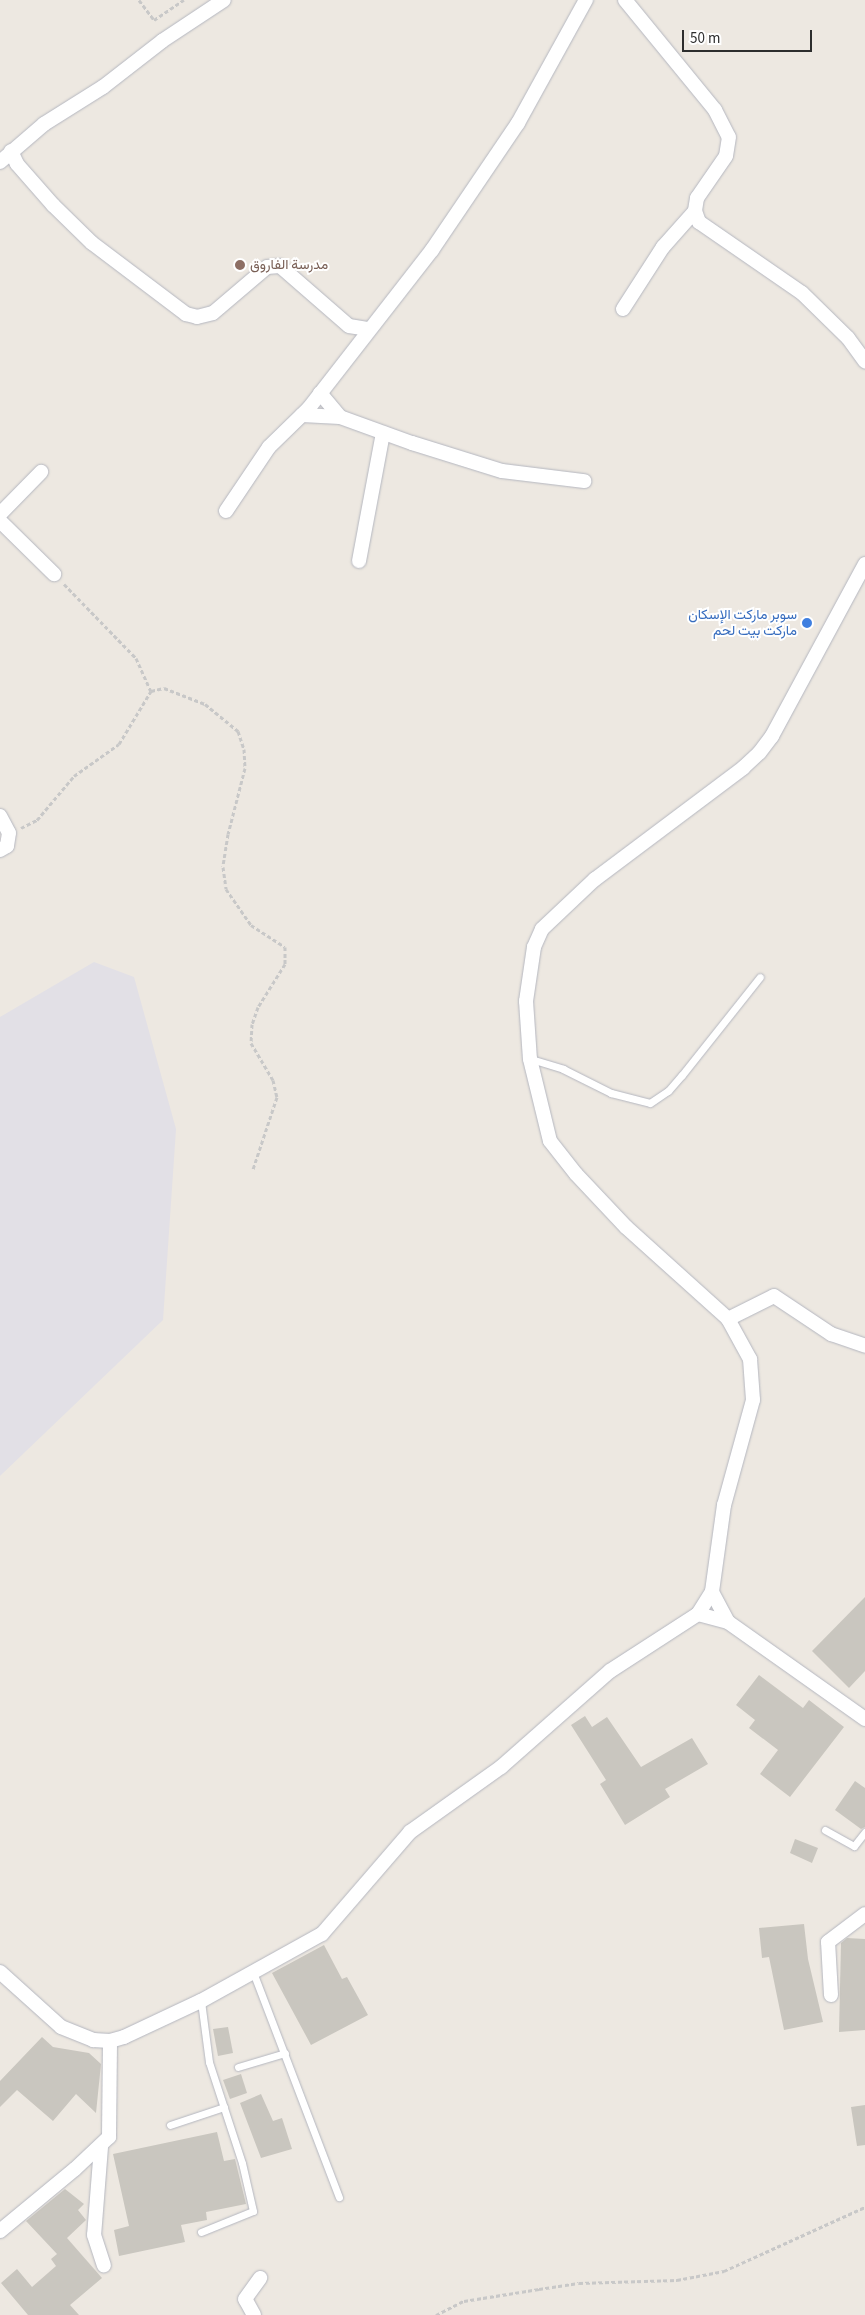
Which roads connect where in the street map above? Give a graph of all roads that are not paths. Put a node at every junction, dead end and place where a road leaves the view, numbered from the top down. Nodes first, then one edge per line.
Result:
1 (224, 0) edge
2 (586, 0) edge
3 (624, 0) edge
4 (11, 151) junction
5 (0, 162) edge
6 (695, 211) junction
7 (623, 309) dead end
8 (369, 329) junction
9 (865, 361) edge
10 (320, 393) junction
11 (302, 415) junction
12 (340, 417) junction
13 (383, 434) junction
14 (41, 472) dead end
15 (584, 481) dead end
16 (226, 511) dead end
17 (0, 514) edge
18 (0, 521) edge
19 (359, 561) dead end
20 (865, 564) edge
21 (54, 574) road end
22 (0, 816) edge
23 (0, 850) edge
24 (760, 977) dead end
25 (530, 1058) junction
26 (728, 1318) junction
27 (865, 1346) edge
28 (712, 1592) junction
29 (698, 1614) junction
30 (728, 1622) junction
31 (865, 1719) edge
32 (825, 1830) dead end
33 (865, 1832) edge
34 (865, 1914) edge
35 (0, 1972) edge
36 (253, 1972) junction
37 (831, 1995) dead end
38 (202, 2001) junction
39 (110, 2041) junction
40 (285, 2053) junction
41 (238, 2067) dead end
42 (224, 2107) junction
43 (170, 2125) dead end
44 (101, 2148) junction
45 (339, 2197) dead end
46 (0, 2230) edge
47 (201, 2232) dead end
48 (104, 2265) dead end
49 (260, 2278) dead end
50 (254, 2315) edge

1 - 4 street
2 - 8 street
3 - 6 street
4 - 5 street
4 - 8 street
6 - 7 street
6 - 9 street
8 - 10 street
10 - 11 street
10 - 12 street
11 - 12 street
11 - 16 street
12 - 13 street
13 - 15 street
13 - 19 street
14 - 17 street
18 - 21 street
20 - 25 street
22 - 23 street
24 - 25 lane
25 - 26 street
26 - 27 street
26 - 28 street
28 - 29 street
28 - 30 street
29 - 30 street
29 - 36 street
30 - 31 street
32 - 33 lane
34 - 37 street
35 - 39 street
36 - 38 street
36 - 40 lane
38 - 39 street
38 - 42 lane
39 - 44 street
40 - 41 lane
40 - 45 lane
42 - 43 lane
42 - 47 lane
44 - 46 street
44 - 48 street
49 - 50 street

